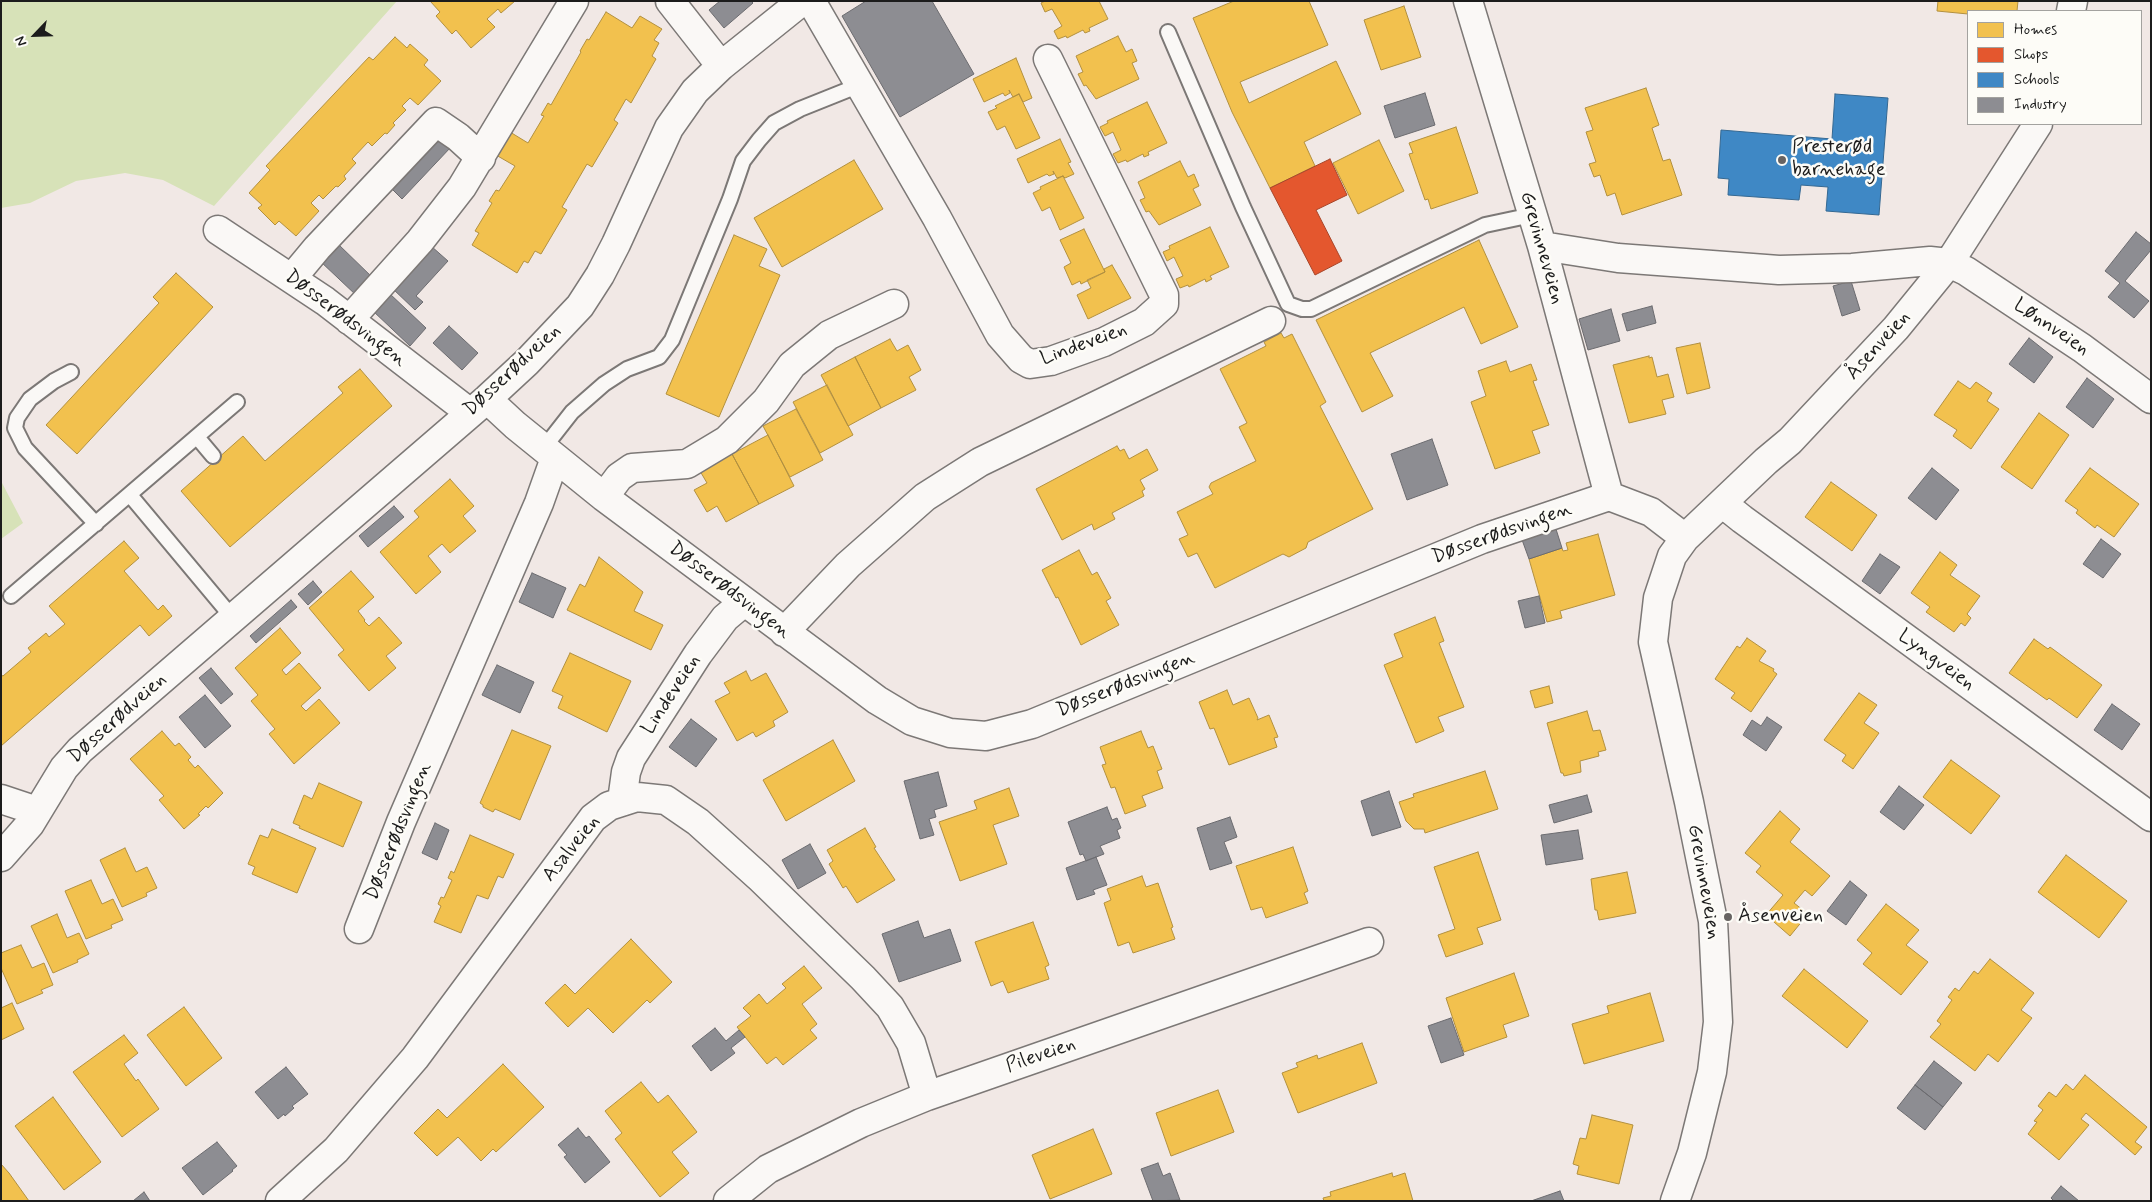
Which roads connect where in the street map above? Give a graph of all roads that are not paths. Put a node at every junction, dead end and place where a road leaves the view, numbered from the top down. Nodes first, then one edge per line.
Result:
1 (574, 1) edge
2 (670, 1) edge
3 (802, 1) edge
4 (811, 1) edge
5 (1468, 1) edge
6 (1168, 32) dead end
7 (1048, 59) dead end
8 (721, 66) junction
9 (860, 85) junction
10 (2037, 125) edge
11 (481, 158) junction
12 (1532, 215) junction
13 (218, 230) dead end
14 (1542, 246) junction
15 (1949, 262) junction
16 (292, 278) junction
17 (894, 304) dead end
18 (350, 320) junction
19 (1271, 321) dead end
20 (71, 372) dead end
21 (2151, 399) edge
22 (237, 402) dead end
23 (478, 406) junction
24 (197, 437) junction
25 (549, 453) junction
26 (213, 456) dead end
27 (130, 495) junction
28 (1610, 496) junction
29 (604, 497) junction
30 (1722, 502) junction
31 (96, 524) junction
32 (1685, 538) junction
33 (11, 596) dead end
34 (744, 602) junction
35 (232, 617) junction
36 (784, 632) junction
37 (1, 799) edge
38 (622, 801) junction
39 (36, 810) junction
40 (2151, 818) edge
41 (1, 857) edge
42 (359, 930) dead end
43 (1369, 942) dead end
44 (927, 1096) junction
45 (280, 1201) edge
46 (728, 1201) edge
47 (1675, 1201) edge

1 - 11 street
2 - 8 street
3 - 8 street, Døsserødveien
4 - 9 street, Lindeveien
5 - 12 street, Grevinneveien
6 - 12 lane
7 - 9 street, Lindeveien
8 - 23 street, Døsserødveien
9 - 25 lane
10 - 15 street, Åsenveien
11 - 16 street
11 - 18 street
12 - 14 street, Grevinneveien
13 - 16 street, Døsserødsvingen
14 - 15 street
14 - 28 street, Grevinneveien
15 - 21 street, Lønnveien
15 - 30 street, Åsenveien
16 - 18 street, Døsserødsvingen
17 - 29 street
18 - 23 street, Døsserødsvingen
19 - 36 street
20 - 31 lane
22 - 24 lane
23 - 25 street, Døsserødsvingen
23 - 35 street, Døsserødveien
24 - 26 lane
24 - 27 lane
25 - 29 street, Døsserødsvingen
25 - 42 street, Døsserødsvingen
27 - 31 lane
27 - 35 lane
28 - 32 street
28 - 36 street, Døsserødsvingen
29 - 34 street, Døsserødsvingen
30 - 32 street, Åsenveien
30 - 40 street, Lyngveien
31 - 33 lane
32 - 47 street, Grevinneveien
34 - 36 street, Døsserødsvingen
34 - 38 street, Lindeveien
35 - 39 street, Døsserødveien
37 - 39 street
38 - 44 street, Asalveien
38 - 45 street, Asalveien
39 - 41 street, Døsserødveien
43 - 44 street, Pileveien
44 - 46 street, Pileveien

